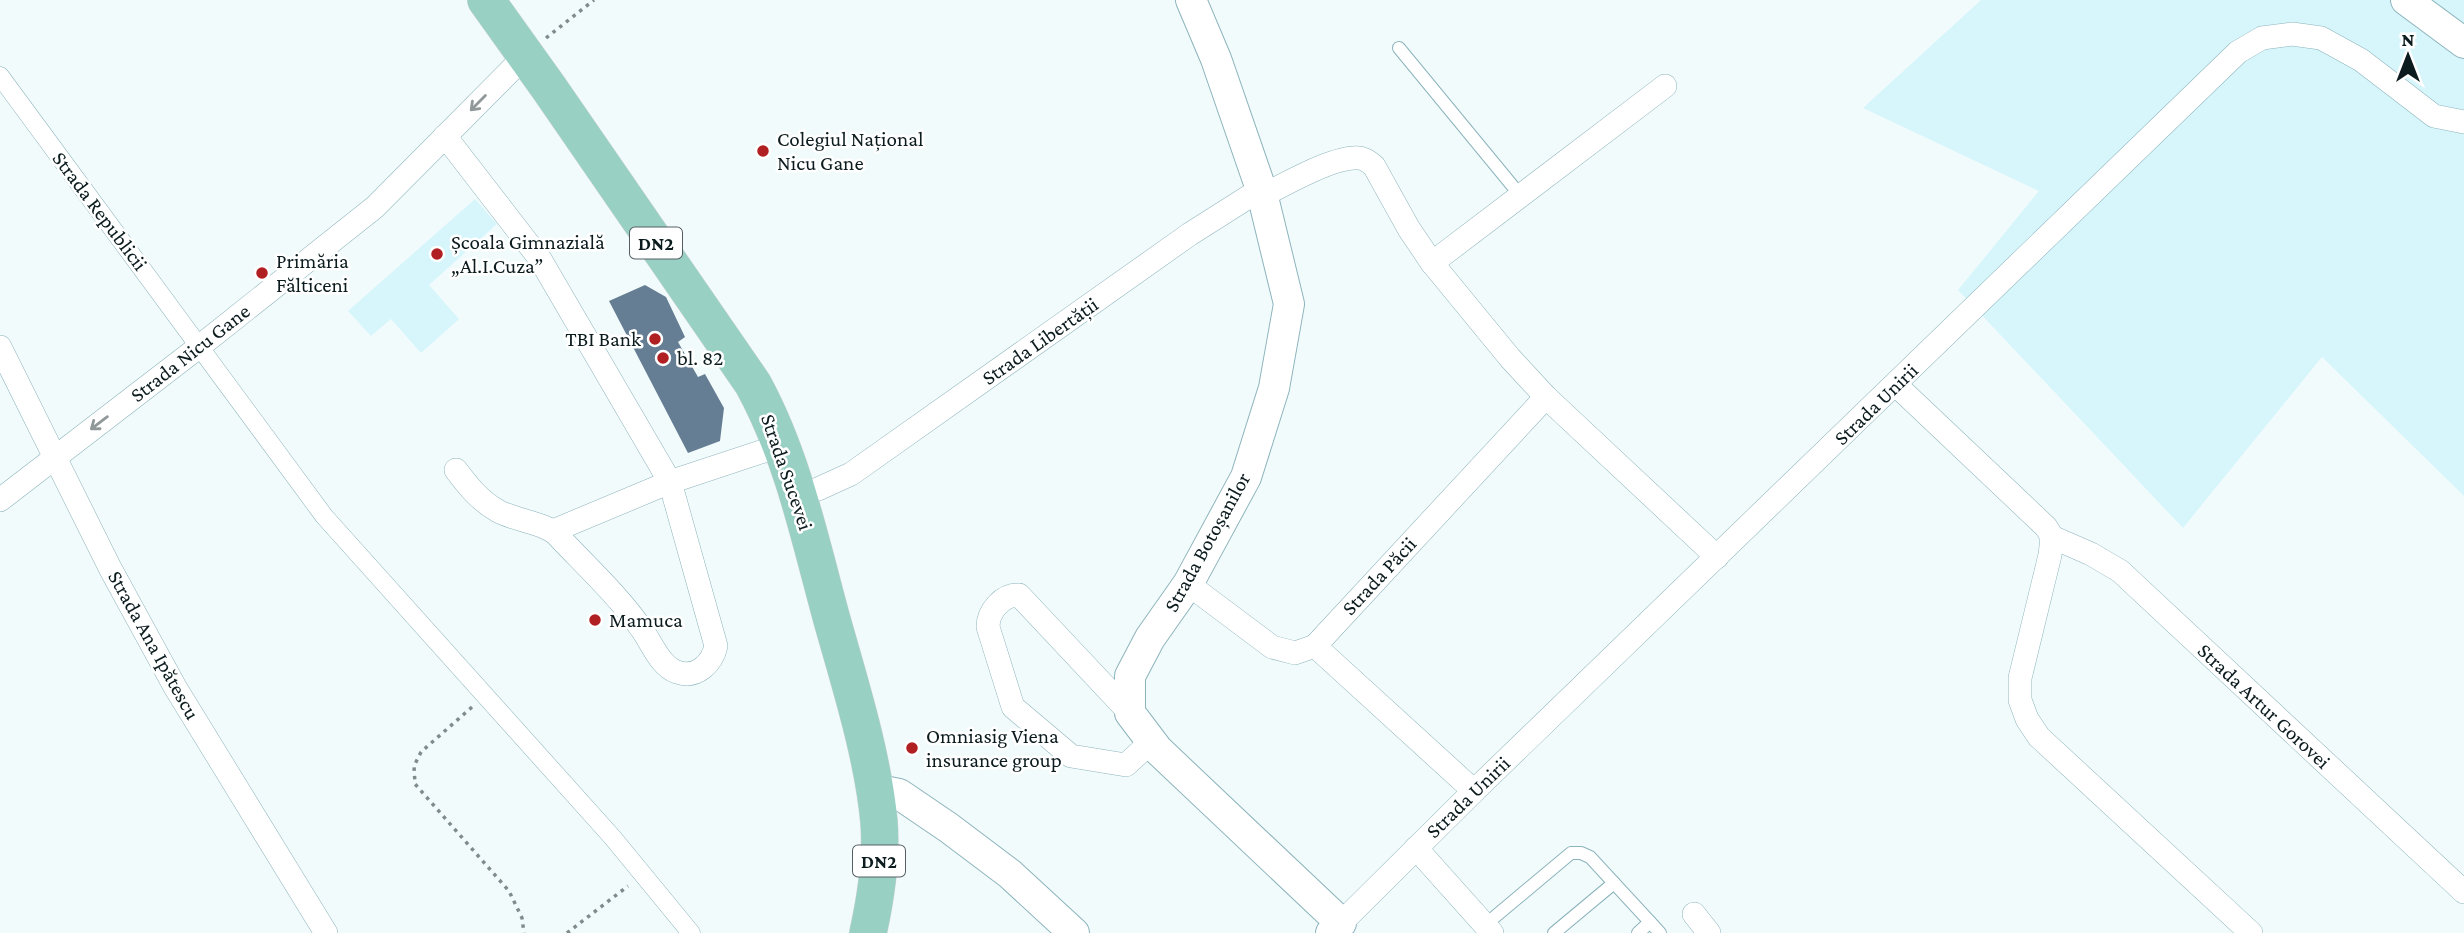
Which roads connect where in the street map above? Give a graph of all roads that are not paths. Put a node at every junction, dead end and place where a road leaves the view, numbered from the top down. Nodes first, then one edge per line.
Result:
1 (486, 0) edge
2 (517, 0) edge
3 (1191, 0) edge
4 (2406, 0) edge
5 (2464, 43) edge
6 (535, 47) junction
7 (1399, 48) dead end
8 (0, 76) edge
9 (1665, 86) dead end
10 (2464, 122) edge
11 (445, 136) junction
12 (1261, 193) junction
13 (1520, 195) junction
14 (1432, 263) junction
15 (200, 346) junction
16 (0, 347) edge
17 (1896, 385) junction
18 (1546, 397) junction
19 (782, 445) junction
20 (55, 457) junction
21 (456, 470) dead end
22 (670, 482) junction
23 (818, 489) junction
24 (0, 500) edge
25 (553, 531) junction
26 (2052, 537) junction
27 (1717, 557) junction
28 (1188, 584) junction
29 (1315, 646) junction
30 (1130, 713) junction
31 (1152, 741) junction
32 (1474, 790) junction
33 (886, 791) junction
34 (1416, 848) junction
35 (1614, 883) junction
36 (2464, 892) edge
37 (1694, 914) dead end
38 (1650, 922) junction
39 (1336, 928) edge
40 (1489, 929) edge
41 (326, 933) edge
42 (691, 933) edge
43 (868, 933) edge
44 (886, 933) edge
45 (1074, 933) edge
46 (1554, 933) edge
47 (1638, 933) edge
48 (1660, 933) edge
49 (1709, 933) edge
50 (2251, 933) edge

1 - 6 main road, Strada Sucevei / DN2
2 - 6 main road, Strada Sucevei / DN2
3 - 12 street, Strada Botoșanilor
4 - 5 street
6 -> 11 street, Strada Nicu Gane
6 - 19 main road, Strada Sucevei / DN2
6 - 23 main road, Strada Sucevei / DN2
7 - 13 lane
8 - 15 street, Strada Republicii
9 - 13 street
10 - 17 street, Strada Unirii
11 - 15 street, Strada Nicu Gane
11 - 22 street
12 - 14 street
12 - 23 street, Strada Libertății
12 - 28 street, Strada Botoșanilor
13 - 14 street
14 - 18 street
15 -> 20 street, Strada Nicu Gane
15 - 42 street, Strada Republicii
16 - 20 street, Strada Ana Ipătescu
17 - 26 street, Strada Artur Gorovei
17 - 27 street, Strada Unirii
18 - 27 street
18 - 29 street, Strada Păcii
19 - 22 street
19 - 33 main road, Strada Sucevei / DN2
20 - 24 street, Strada Nicu Gane
20 - 41 street, Strada Ana Ipătescu
21 - 25 street
22 - 25 street
22 - 25 street
23 - 33 main road, Strada Sucevei / DN2
26 - 36 street, Strada Artur Gorovei
26 - 50 street
27 - 32 street, Strada Unirii
28 - 29 street
28 - 30 street, Strada Botoșanilor
29 - 32 street
30 - 31 street
30 - 31 street
31 - 39 street
32 - 34 street, Strada Unirii
33 - 43 main road, DN2
33 - 44 main road, DN2
33 - 45 street
34 - 39 street, Strada Unirii
34 - 40 street
35 - 38 lane
35 - 40 lane
35 - 46 lane
37 - 49 street
38 - 47 lane
38 - 48 lane

